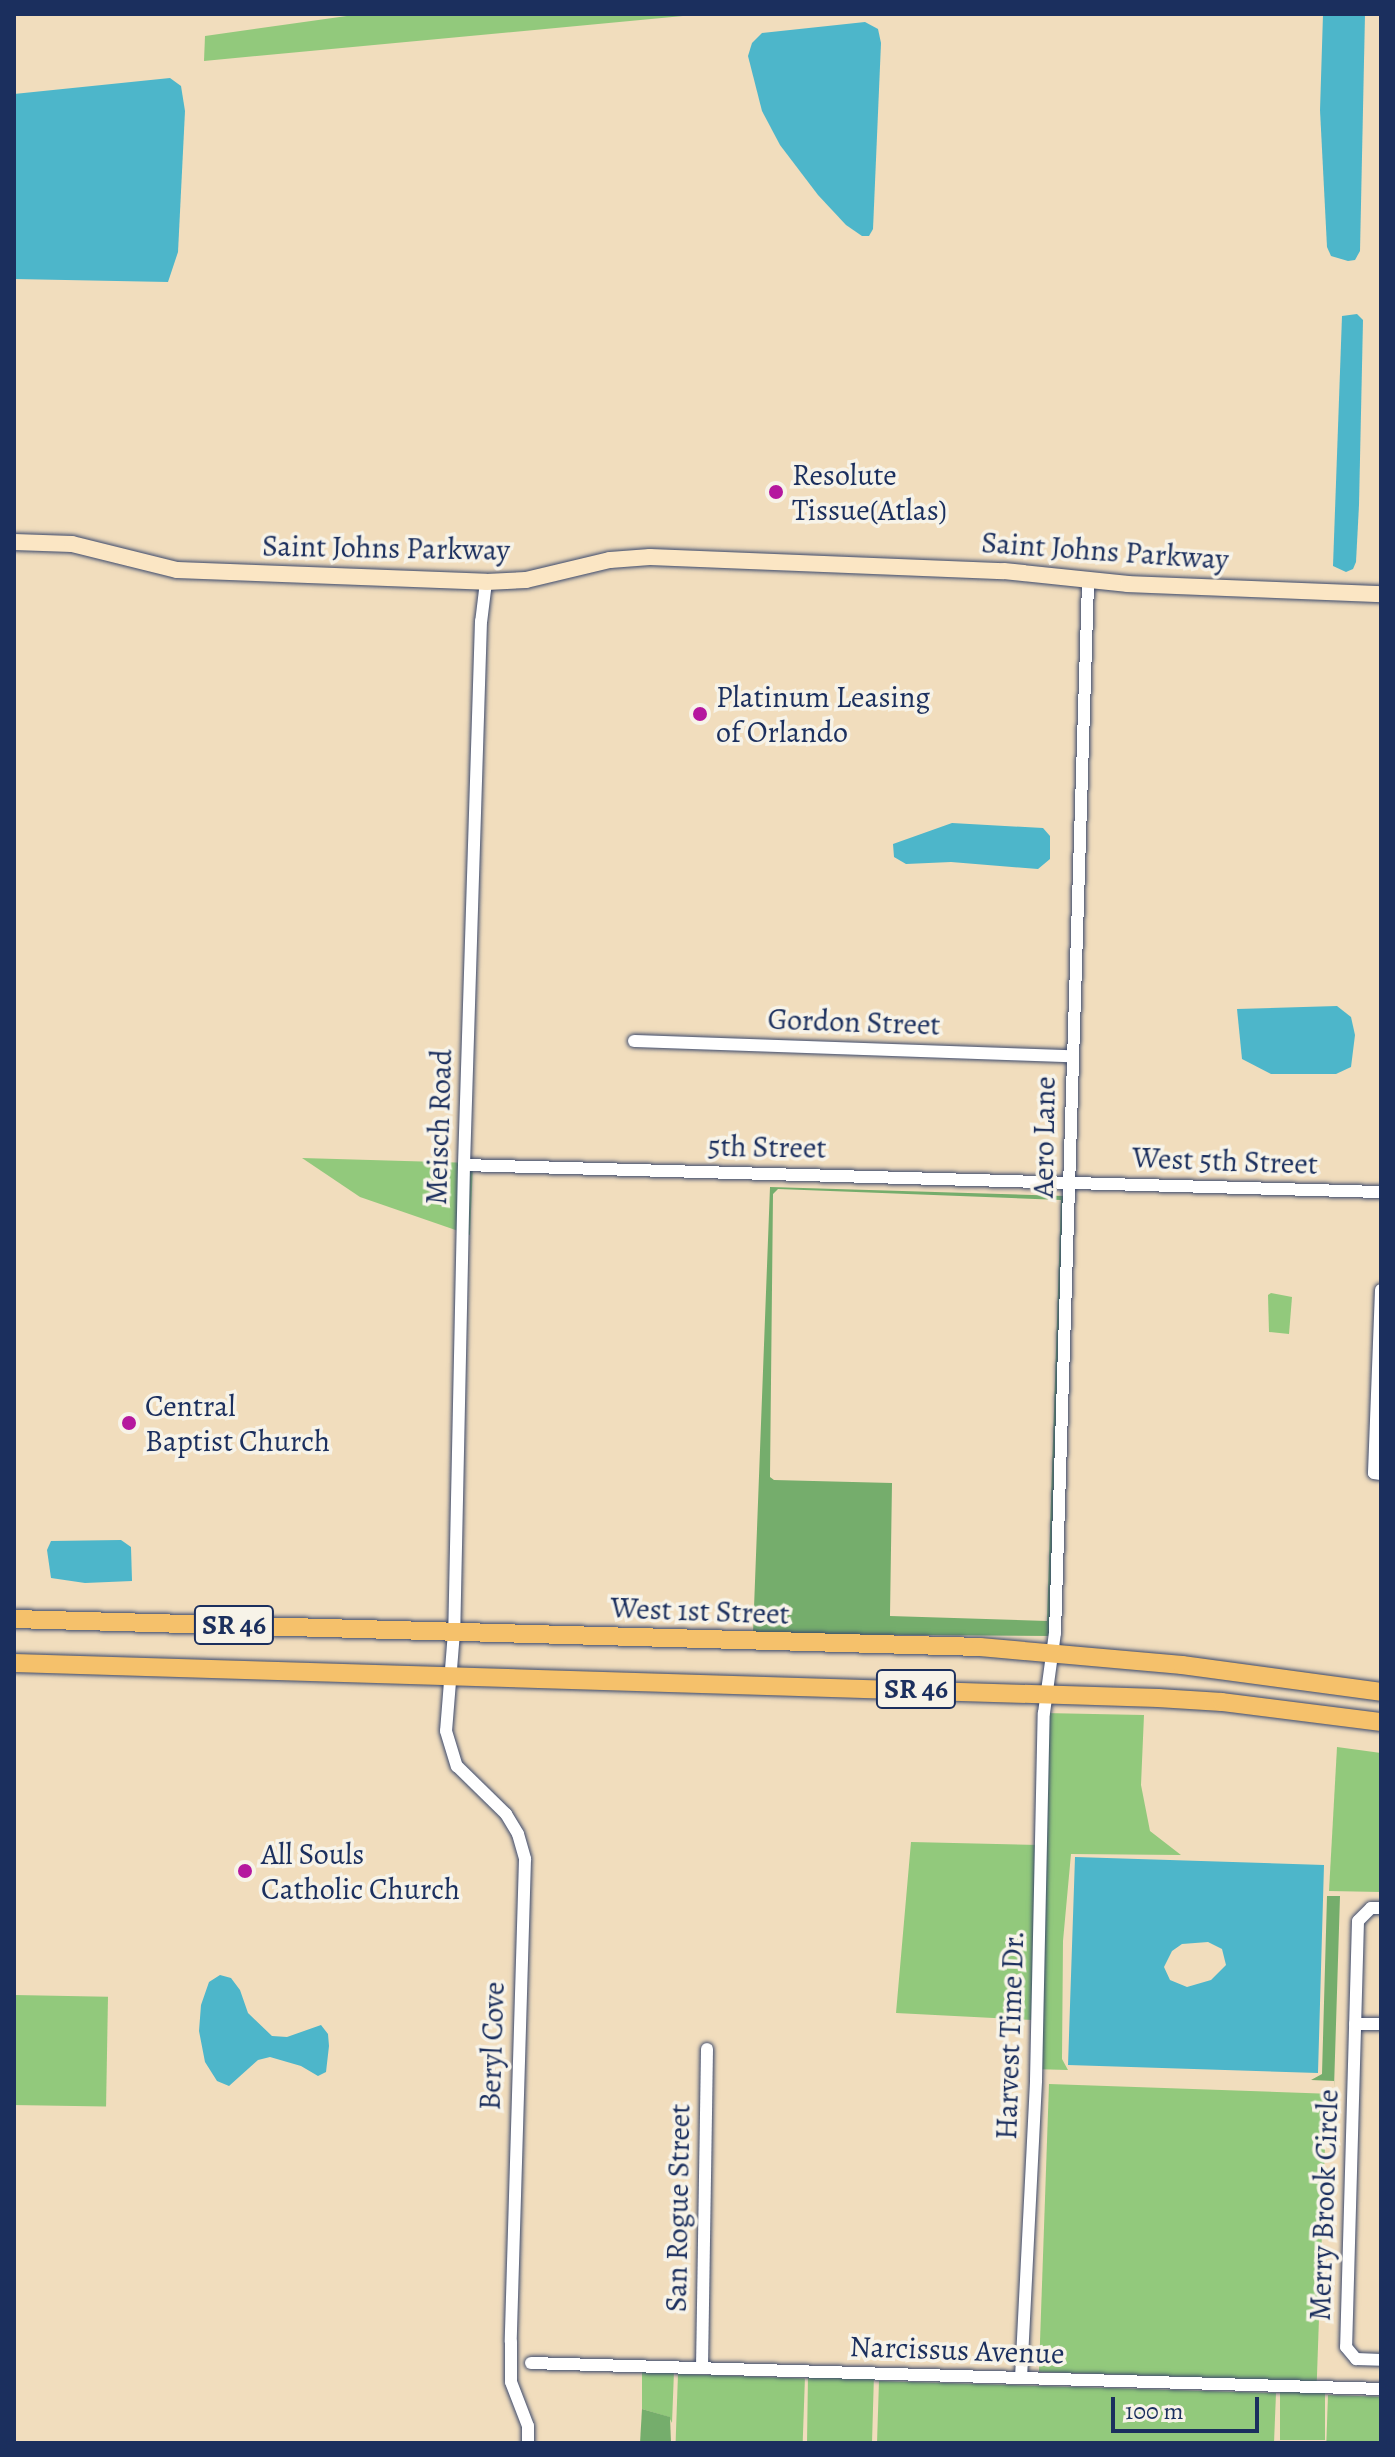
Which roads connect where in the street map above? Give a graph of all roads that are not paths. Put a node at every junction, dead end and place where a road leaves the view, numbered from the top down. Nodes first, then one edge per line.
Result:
1 (14, 542) edge
2 (486, 582) junction
3 (1088, 582) junction
4 (1381, 594) edge
5 (634, 1041) dead end
6 (1072, 1056) junction
7 (464, 1165) junction
8 (1068, 1183) junction
9 (1381, 1192) edge
10 (1381, 1290) edge
11 (1381, 1474) edge
12 (14, 1619) edge
13 (454, 1632) junction
14 (1052, 1653) junction
15 (14, 1663) edge
16 (449, 1675) junction
17 (1381, 1692) edge
18 (1047, 1693) junction
19 (1381, 1722) edge
20 (1381, 1908) edge
21 (1355, 2024) junction
22 (1381, 2024) edge
23 (707, 2049) dead end
24 (1381, 2360) edge
25 (531, 2363) dead end
26 (702, 2368) junction
27 (1021, 2378) junction
28 (1381, 2389) edge
29 (528, 2443) edge

1 - 2 street, Saint Johns Parkway
2 - 3 street, Saint Johns Parkway
2 - 7 street, Meisch Road
3 - 4 street, Saint Johns Parkway
3 - 6 street, Aero Lane
5 - 6 street, Gordon Street
6 - 8 street, Aero Lane
7 - 8 street, 5th Street
7 - 13 street, Meisch Road
8 - 9 street, West 5th Street
8 - 14 street, Aero Lane
10 - 11 street
12 - 13 main road, West 1st Street / SR 46
13 - 14 main road, West 1st Street / SR 46
13 - 16 street, Meisch Road
14 - 17 main road, West 1st Street / SR 46
14 - 18 street, Aero Lane
15 - 16 main road, SR 46
16 - 18 main road, SR 46
16 - 29 street, Beryl Cove
18 - 19 main road, SR 46
18 - 27 street, Harvest Time Dr.
20 - 21 street, Merry Brook Circle
21 - 22 street
21 - 24 street, Merry Brook Circle
23 - 26 street, San Rogue Street
25 - 26 street, Narcissus Avenue
26 - 27 street, Narcissus Avenue
27 - 28 street, Narcissus Avenue

